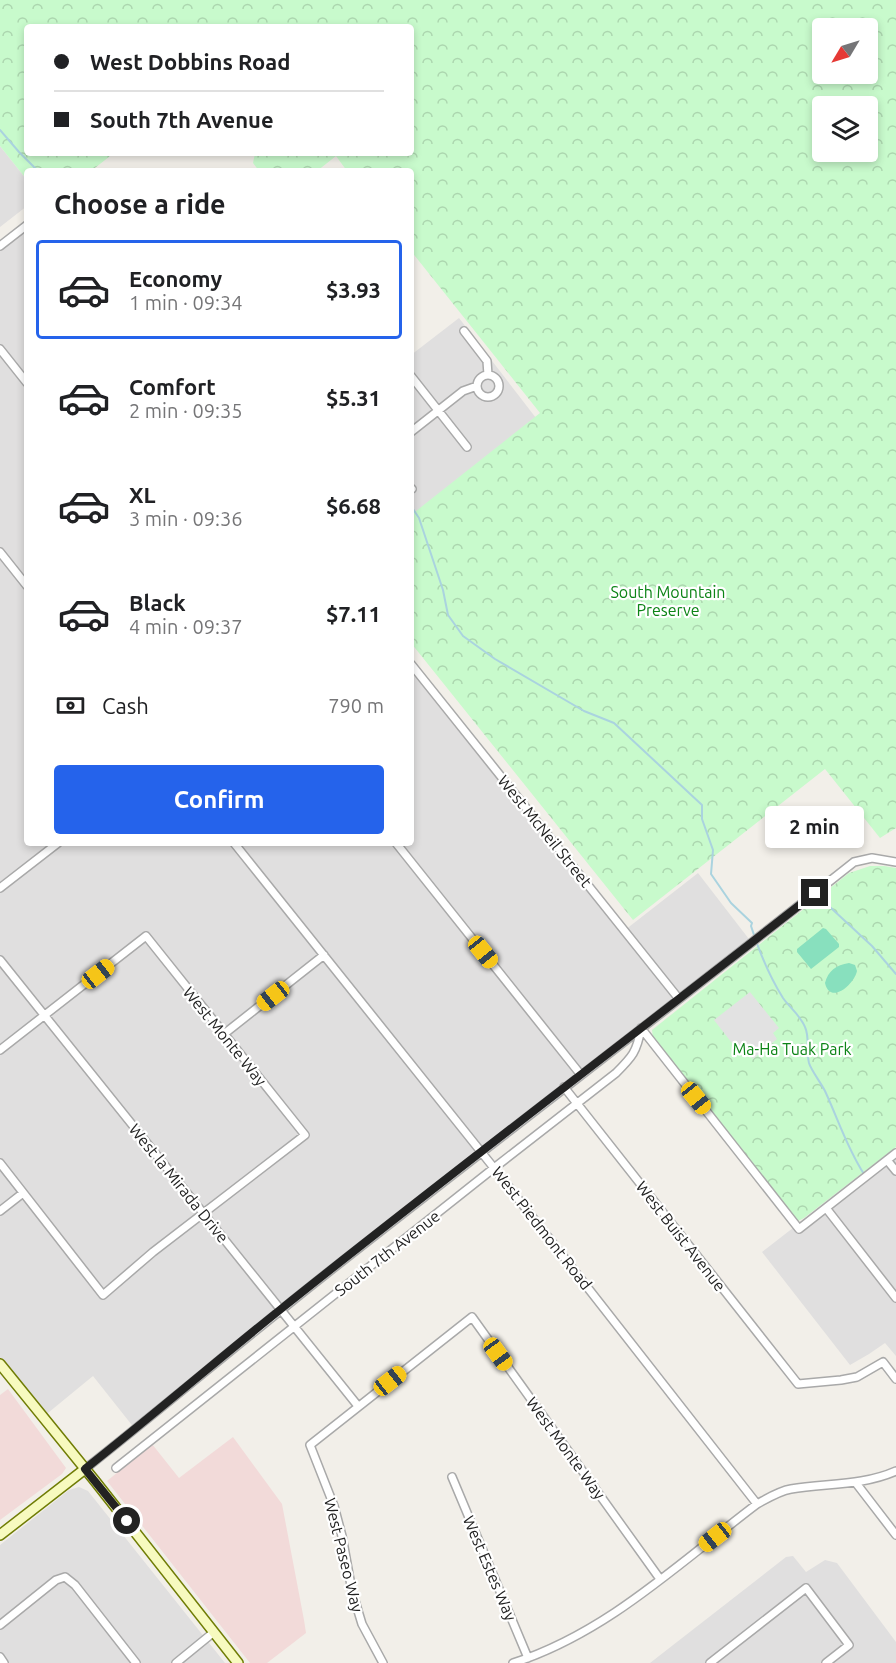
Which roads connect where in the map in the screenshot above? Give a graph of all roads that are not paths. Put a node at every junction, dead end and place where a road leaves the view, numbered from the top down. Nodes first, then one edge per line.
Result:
1 (24, 227) edge
2 (0, 246) edge
3 (464, 331) dead end
4 (0, 349) edge
5 (488, 375) junction
6 (24, 379) edge
7 (414, 380) edge
8 (477, 386) junction
9 (438, 410) junction
10 (414, 430) edge
11 (467, 447) dead end
12 (0, 552) edge
13 (7, 561) junction
14 (0, 566) edge
15 (24, 582) edge
16 (414, 668) edge
17 (54, 846) edge
18 (236, 846) edge
19 (398, 846) edge
20 (896, 862) edge
21 (0, 888) edge
22 (324, 956) junction
23 (0, 960) edge
24 (679, 999) junction
25 (45, 1015) junction
26 (641, 1028) junction
27 (224, 1034) junction
28 (0, 1050) edge
29 (581, 1075) junction
30 (564, 1087) junction
31 (577, 1103) junction
32 (481, 1152) junction
33 (896, 1153) edge
34 (887, 1160) junction
35 (0, 1163) edge
36 (494, 1168) junction
37 (896, 1171) edge
38 (24, 1193) junction
39 (826, 1208) junction
40 (0, 1212) edge
41 (203, 1214) junction
42 (896, 1298) edge
43 (280, 1310) junction
44 (294, 1327) junction
45 (0, 1364) edge
46 (896, 1379) edge
47 (358, 1406) junction
48 (116, 1468) dead end
49 (85, 1469) junction
50 (896, 1471) edge
51 (452, 1477) dead end
52 (856, 1483) junction
53 (757, 1504) junction
54 (0, 1535) edge
55 (896, 1535) edge
56 (660, 1579) junction
57 (0, 1626) edge
58 (214, 1632) junction
59 (0, 1658) edge
60 (528, 1658) junction
61 (4, 1663) edge
62 (136, 1663) edge
63 (176, 1663) edge
64 (238, 1663) edge
65 (383, 1663) edge
66 (513, 1663) edge
67 (710, 1663) edge
68 (826, 1663) edge

1 - 2 street
3 - 5 street
4 - 6 street
5 - 8 street
5 - 8 street
7 - 9 street
8 - 9 street
9 - 10 street
9 - 11 street
12 - 13 street
13 - 14 street
13 - 15 street
16 - 24 street, West McNeil Street
17 - 21 street
18 - 22 street, West Piedmont Road
19 - 29 street
20 - 24 street, South 7th Avenue
22 - 27 street
22 - 32 street, West Piedmont Road
23 - 25 street, West la Mirada Drive
24 - 26 street, South 7th Avenue
25 - 27 street, West Monte Way
25 - 28 street
25 - 41 street, West la Mirada Drive
26 - 29 street, South 7th Avenue
26 - 31 street, South 7th Avenue
26 - 39 street
27 - 41 street, West Monte Way
29 - 30 street, South 7th Avenue
30 - 31 street, West Buist Avenue
30 - 32 street, South 7th Avenue
31 - 36 street, South 7th Avenue
31 - 46 street, West Buist Avenue
32 - 36 street, West Piedmont Road
32 - 43 street, South 7th Avenue
33 - 34 street
34 - 37 street
34 - 39 street
35 - 38 street
36 - 44 street, South 7th Avenue
36 - 53 street, West Piedmont Road
38 - 40 street
38 - 41 street
39 - 42 street
41 - 43 street, West la Mirada Drive
43 - 44 street, West la Mirada Drive
43 - 49 street, South 7th Avenue
44 - 47 street, West la Mirada Drive
44 - 48 street, South 7th Avenue
45 - 49 main road
47 - 56 street, West Monte Way
47 - 65 street, West Paseo Way
49 - 54 main road, South 7th Avenue
49 - 58 main road
50 - 52 street
51 - 60 street, West Estes Way
52 - 53 street
52 - 55 street
53 - 56 street
56 - 60 street
57 - 62 street
58 - 63 street
58 - 64 main road
59 - 61 street
60 - 66 street
67 - 68 street

